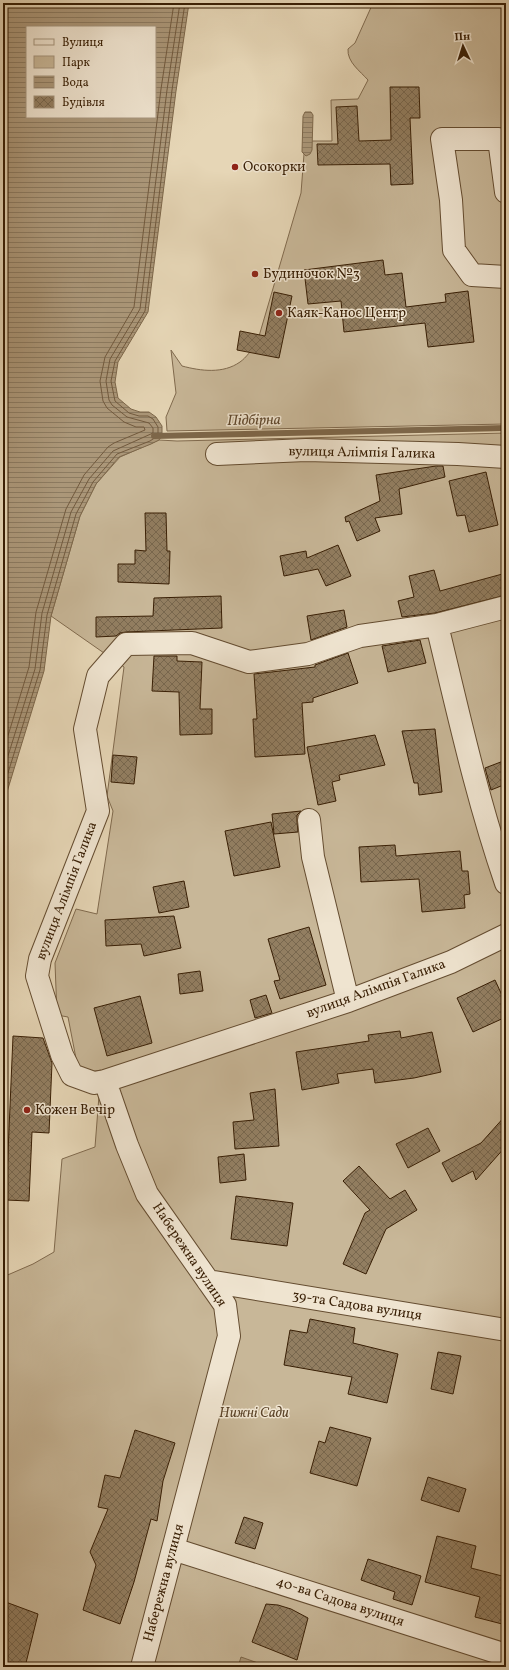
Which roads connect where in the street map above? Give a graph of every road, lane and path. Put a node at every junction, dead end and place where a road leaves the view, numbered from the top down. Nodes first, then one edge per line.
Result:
1 (506, 192) edge
2 (506, 277) edge
3 (217, 454) dead end
4 (506, 457) edge
5 (506, 607) edge
6 (437, 626) junction
7 (309, 820) dead end
8 (506, 883) edge
9 (506, 935) edge
10 (348, 1002) junction
11 (105, 1081) junction
12 (208, 1281) junction
13 (506, 1330) edge
14 (173, 1549) junction
15 (506, 1655) edge
16 (142, 1667) edge

1 - 2 street
3 - 4 street, вулиця Алімпія Галика
5 - 6 street, вулиця Алімпія Галика
6 - 8 street
6 - 11 street, вулиця Алімпія Галика
7 - 10 street
9 - 10 street, вулиця Алімпія Галика
10 - 11 street, вулиця Алімпія Галика
11 - 12 street, Набережна вулиця
12 - 13 street, 39-та Садова вулиця
12 - 14 street, Набережна вулиця
14 - 15 street, 40-ва Садова вулиця
14 - 16 street, Набережна вулиця

